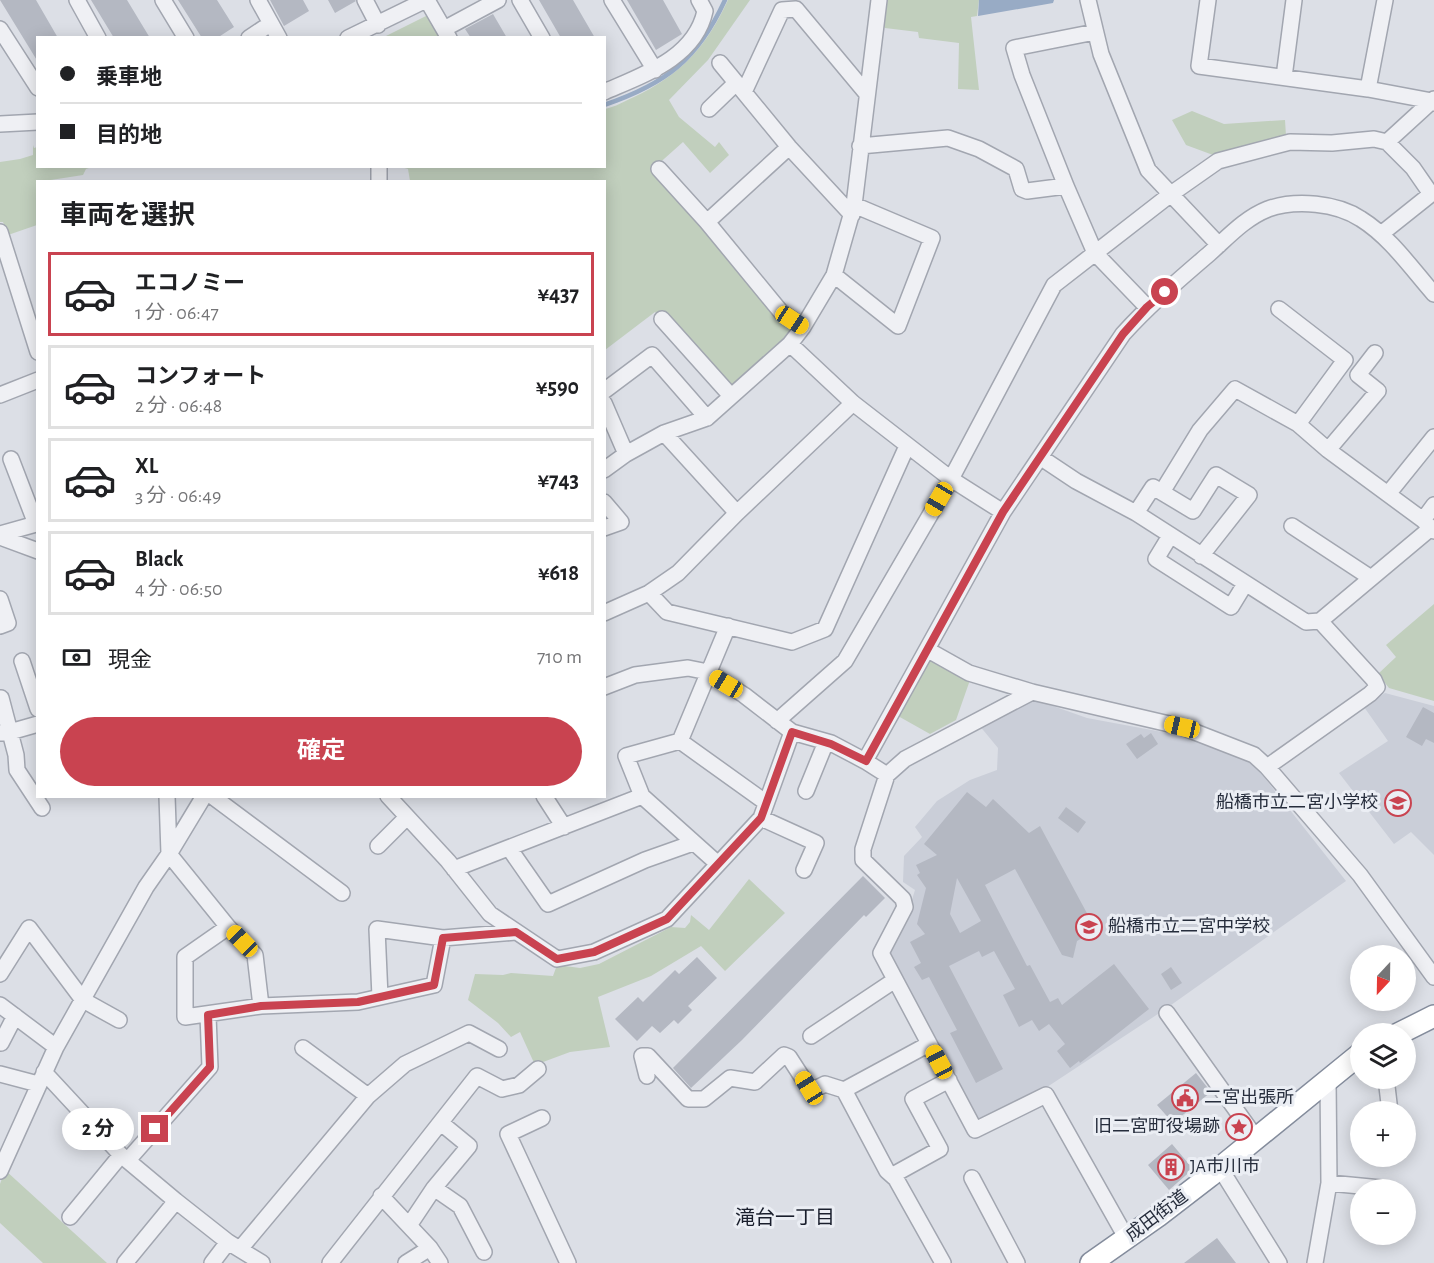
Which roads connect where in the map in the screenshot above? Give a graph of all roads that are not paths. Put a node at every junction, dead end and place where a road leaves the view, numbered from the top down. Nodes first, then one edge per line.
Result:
1 (77, 0) edge
2 (163, 0) edge
3 (258, 0) edge
4 (364, 0) edge
5 (427, 0) edge
6 (498, 0) edge
7 (520, 0) edge
8 (612, 0) edge
9 (699, 0) edge
10 (1088, 0) edge
11 (1208, 0) edge
12 (1294, 0) edge
13 (1385, 0) edge
14 (875, 4) edge
15 (402, 6) edge
16 (378, 25) junction
17 (0, 29) edge
18 (274, 31) edge
19 (1095, 32) junction
20 (446, 33) edge
21 (97, 36) edge
22 (185, 36) edge
23 (256, 36) edge
24 (353, 36) edge
25 (541, 36) edge
26 (720, 63) dead end
27 (655, 70) junction
28 (1284, 77) junction
29 (36, 85) edge
30 (740, 88) junction
31 (1368, 89) junction
32 (606, 92) edge
33 (867, 94) junction
34 (1433, 101) edge
35 (709, 109) dead end
36 (36, 122) edge
37 (0, 124) edge
38 (1387, 142) junction
39 (860, 146) junction
40 (789, 147) junction
41 (659, 169) dead end
42 (1066, 186) junction
43 (1172, 194) junction
44 (1432, 198) edge
45 (853, 210) junction
46 (707, 222) junction
47 (0, 232) edge
48 (1381, 234) junction
49 (1219, 245) junction
50 (1095, 253) junction
51 (5, 263) edge
52 (834, 275) junction
53 (1434, 294) edge
54 (1147, 307) junction
55 (1279, 309) dead end
56 (662, 319) dead end
57 (803, 327) junction
58 (790, 344) junction
59 (36, 347) edge
60 (1375, 353) dead end
61 (36, 381) edge
62 (606, 390) edge
63 (0, 395) edge
64 (731, 396) junction
65 (853, 403) junction
66 (606, 408) edge
67 (707, 418) junction
68 (1298, 424) junction
69 (664, 433) junction
70 (1434, 437) edge
71 (907, 446) junction
72 (1328, 450) junction
73 (626, 454) junction
74 (1040, 457) junction
75 (11, 459) dead end
76 (606, 469) edge
77 (951, 478) junction
78 (1162, 492) junction
79 (1388, 494) junction
80 (606, 504) edge
81 (1434, 505) edge
82 (1003, 512) junction
83 (737, 513) junction
84 (1136, 513) junction
85 (1292, 526) dead end
86 (1429, 526) edge
87 (606, 527) edge
88 (0, 536) edge
89 (1170, 536) junction
90 (36, 550) edge
91 (1201, 556) junction
92 (1371, 578) junction
93 (1245, 584) junction
94 (649, 593) junction
95 (0, 599) edge
96 (606, 612) edge
97 (1320, 621) junction
98 (0, 626) edge
99 (728, 626) junction
100 (928, 650) junction
101 (22, 661) dead end
102 (708, 672) junction
103 (606, 686) edge
104 (1032, 692) junction
105 (1, 698) edge
106 (36, 703) edge
107 (777, 721) junction
108 (36, 725) edge
109 (792, 732) junction
110 (5, 733) edge
111 (680, 741) junction
112 (826, 742) junction
113 (866, 761) junction
114 (1267, 766) junction
115 (887, 776) junction
116 (806, 791) dead end
117 (642, 796) junction
118 (167, 798) edge
119 (203, 798) edge
120 (215, 798) edge
121 (390, 798) edge
122 (545, 798) edge
123 (765, 802) junction
124 (42, 808) dead end
125 (407, 817) junction
126 (761, 818) junction
127 (564, 827) junction
128 (693, 843) junction
129 (378, 846) dead end
130 (508, 848) junction
131 (170, 854) junction
132 (718, 864) junction
133 (454, 869) junction
134 (804, 870) dead end
135 (342, 893) dead end
136 (228, 927) junction
137 (516, 932) junction
138 (443, 938) junction
139 (0, 974) edge
140 (1434, 977) edge
141 (895, 980) junction
142 (380, 997) junction
143 (83, 999) junction
144 (0, 1005) edge
145 (261, 1006) junction
146 (1167, 1013) dead end
147 (208, 1015) junction
148 (15, 1016) junction
149 (1434, 1016) edge
150 (119, 1020) dead end
151 (1416, 1025) edge
152 (811, 1036) dead end
153 (1, 1043) edge
154 (929, 1044) junction
155 (56, 1047) junction
156 (303, 1048) dead end
157 (499, 1049) dead end
158 (1350, 1062) edge
159 (538, 1069) dead end
160 (0, 1074) edge
161 (647, 1076) dead end
162 (41, 1078) junction
163 (949, 1080) junction
164 (1328, 1080) junction
165 (844, 1090) junction
166 (368, 1096) junction
167 (542, 1118) dead end
168 (441, 1123) junction
169 (1256, 1138) junction
170 (124, 1157) junction
171 (1220, 1168) junction
172 (0, 1171) edge
173 (893, 1175) junction
174 (972, 1178) dead end
175 (1329, 1183) junction
176 (1350, 1185) edge
177 (434, 1188) junction
178 (381, 1196) junction
179 (176, 1201) junction
180 (70, 1217) dead end
181 (410, 1224) junction
182 (1127, 1239) junction
183 (234, 1246) junction
184 (430, 1248) junction
185 (484, 1252) dead end
186 (125, 1263) edge
187 (212, 1263) edge
188 (262, 1263) edge
189 (330, 1263) edge
190 (406, 1263) edge
191 (440, 1263) edge
192 (568, 1263) edge
193 (943, 1263) edge
194 (1017, 1263) edge
195 (1091, 1263) edge
196 (1279, 1263) edge
197 (1316, 1263) edge

1 - 21 street
2 - 22 street
3 - 18 street
4 - 16 street
5 - 15 street
5 - 20 street
6 - 20 street
7 - 25 street
8 - 27 street
9 - 27 street
10 - 19 street
11 - 28 street
12 - 28 street
13 - 31 street
14 - 33 street
15 - 16 street
16 - 24 street
17 - 29 street
18 - 23 street
19 - 42 street
19 - 43 street
26 - 30 street
27 - 32 street
28 - 31 street
30 - 33 street
30 - 35 street
30 - 40 street
31 - 34 street
33 - 39 street
34 - 38 street
36 - 37 street
38 - 43 street
38 - 44 street
39 - 42 street
39 - 45 street
40 - 45 street
40 - 46 street
41 - 46 street
42 - 50 street
43 - 49 street
43 - 50 street
44 - 48 street
45 - 52 street
45 - 52 street
46 - 57 street
47 - 51 street
48 - 49 street
48 - 53 street
49 - 54 street
50 - 54 street
50 - 77 street
51 - 59 street
52 - 57 street
54 - 74 street
55 - 68 street
56 - 64 street
57 - 58 street
58 - 64 street
58 - 65 street
60 - 72 street
61 - 63 street
62 - 67 street
64 - 67 street
65 - 71 street
65 - 83 street
66 - 73 street
67 - 69 street
68 - 72 street
68 - 78 street
69 - 73 street
69 - 83 street
70 - 79 street
71 - 77 street
71 - 99 street
72 - 79 street
73 - 76 street
74 - 82 street
74 - 84 street
75 - 88 street
77 - 82 street
77 - 107 street
78 - 84 street
78 - 91 street
79 - 86 street
80 - 87 street
81 - 86 street
82 - 100 street
83 - 94 street
84 - 89 street
85 - 92 street
86 - 92 street
88 - 90 street
89 - 91 street
89 - 93 street
91 - 93 street
92 - 97 street
93 - 97 street
94 - 96 street
94 - 99 street
95 - 98 street
97 - 114 street
99 - 102 street
100 - 104 street
100 - 113 street
101 - 106 street
102 - 103 street
102 - 107 street
102 - 111 street
104 - 114 street
104 - 115 street
105 - 110 street
107 - 109 street
108 - 110 street
109 - 112 street
109 - 123 street
110 - 124 street
111 - 117 street
111 - 123 street
112 - 113 street
112 - 116 street
113 - 115 street
114 - 140 street
115 - 141 street
117 - 127 street
117 - 128 street
118 - 131 street
119 - 131 street
120 - 135 street
121 - 125 street
122 - 127 street
123 - 126 street
125 - 129 street
125 - 133 street
126 - 132 street
126 - 134 street
127 - 130 street
128 - 130 street
128 - 132 street
130 - 133 street
131 - 136 street
131 - 143 street
132 - 137 street
133 - 137 street
136 - 145 street
136 - 147 street
137 - 138 street
138 - 142 street
138 - 142 street
139 - 143 street
141 - 152 street
141 - 154 street
142 - 145 street
143 - 150 street
143 - 155 street
144 - 148 street
145 - 147 street
146 - 169 street
147 - 170 street
148 - 153 street
148 - 155 street
149 - 151 highway
154 - 163 street
154 - 165 street
155 - 162 street
156 - 166 street
157 - 166 street
158 - 164 highway, 成田街道
159 - 168 street
160 - 162 street
161 - 165 street
162 - 170 street
162 - 172 street
163 - 173 street
163 - 182 street
164 - 169 highway, 成田街道
164 - 175 street
165 - 173 street
166 - 183 street
167 - 192 street
168 - 177 street
168 - 178 street
169 - 171 highway, 成田街道
170 - 179 street
170 - 180 street
171 - 182 highway, 成田街道
171 - 196 street
173 - 193 street
174 - 194 street
175 - 176 street
175 - 197 street
177 - 181 street
177 - 185 street
178 - 181 street
178 - 189 street
179 - 183 street
179 - 186 street
181 - 184 street
182 - 195 highway, 成田街道
183 - 187 street
183 - 188 street
184 - 190 street
184 - 191 street

